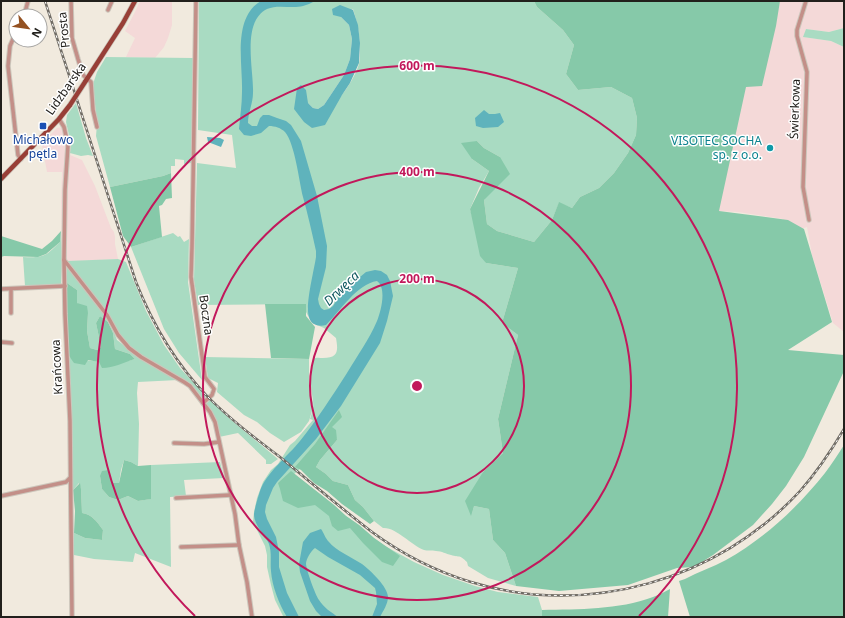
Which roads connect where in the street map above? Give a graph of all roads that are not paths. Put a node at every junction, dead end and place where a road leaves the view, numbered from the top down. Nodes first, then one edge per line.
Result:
1 (71, 1) edge
2 (112, 1) edge
3 (135, 1) edge
4 (196, 1) edge
5 (806, 1) edge
6 (108, 10) dead end
7 (10, 48) edge
8 (86, 80) junction
9 (59, 119) junction
10 (97, 127) dead end
11 (21, 159) junction
12 (1, 179) edge
13 (809, 220) dead end
14 (64, 260) junction
15 (65, 286) junction
16 (1, 289) edge
17 (11, 289) junction
18 (11, 313) dead end
19 (1, 342) edge
20 (12, 343) dead end
21 (203, 403) junction
22 (219, 442) junction
23 (174, 443) dead end
24 (70, 478) junction
25 (231, 495) junction
26 (1, 496) edge
27 (176, 498) dead end
28 (239, 545) junction
29 (181, 547) dead end
30 (72, 617) edge
31 (252, 617) edge

1 - 8 street, Prosta
2 - 6 street
3 - 8 main road, Lidzbarska
4 - 21 street, Boczna
5 - 13 street, Świerkowa
7 - 11 street
8 - 9 main road, Lidzbarska, bridge
8 - 10 street, Prosta
9 - 11 main road, Lidzbarska
9 - 14 street, Krańcowa
11 - 12 main road, Lidzbarska
14 - 15 street, Krańcowa
14 - 21 street
15 - 17 street
15 - 24 street, Krańcowa
16 - 17 street
17 - 18 street
19 - 20 street
21 - 22 street
22 - 23 street
22 - 25 street
24 - 26 street
24 - 30 street, Krańcowa
25 - 27 street
25 - 28 street
28 - 29 street
28 - 31 street

